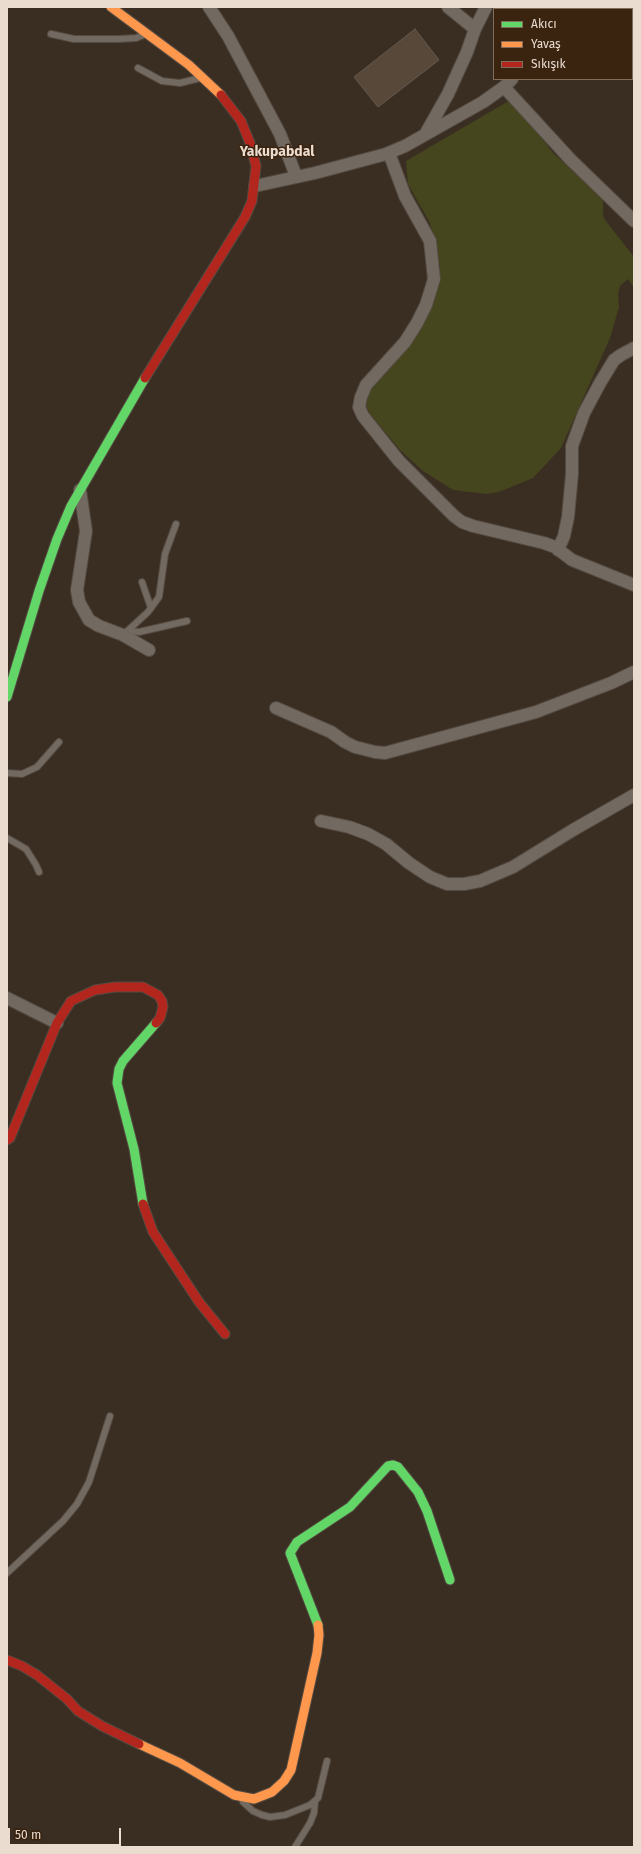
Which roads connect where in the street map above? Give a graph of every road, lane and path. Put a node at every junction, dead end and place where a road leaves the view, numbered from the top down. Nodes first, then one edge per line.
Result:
1 (111, 7) edge
2 (209, 7) edge
3 (448, 7) edge
4 (486, 7) edge
5 (475, 29) junction
6 (51, 34) dead end
7 (149, 34) junction
8 (138, 68) dead end
9 (203, 77) junction
10 (508, 83) edge
11 (425, 134) junction
12 (389, 153) junction
13 (296, 176) junction
14 (255, 186) junction
15 (634, 222) edge
16 (634, 348) edge
17 (80, 490) junction
18 (176, 524) dead end
19 (558, 550) junction
20 (142, 582) dead end
21 (634, 585) edge
22 (151, 608) junction
23 (187, 621) dead end
24 (126, 633) junction
25 (148, 650) dead end
26 (634, 672) edge
27 (7, 697) edge
28 (276, 708) dead end
29 (58, 742) dead end
30 (7, 773) edge
31 (634, 795) edge
32 (321, 821) dead end
33 (7, 838) edge
34 (39, 872) dead end
35 (7, 998) edge
36 (57, 1023) junction
37 (7, 1140) edge
38 (224, 1334) dead end
39 (110, 1416) dead end
40 (7, 1573) edge
41 (450, 1580) dead end
42 (7, 1660) edge
43 (327, 1761) dead end
44 (240, 1797) junction
45 (315, 1802) junction
46 (296, 1847) edge

1 - 7 street
2 - 13 street
3 - 5 street
4 - 5 street
5 - 11 street
6 - 7 lane
7 - 9 street
8 - 9 lane
9 - 14 street
10 - 11 street
10 - 15 street
11 - 12 street
12 - 13 street
12 - 19 street
13 - 14 street
14 - 17 street
16 - 19 street
17 - 24 street
17 - 27 street
18 - 22 lane
19 - 21 street
20 - 22 lane
22 - 24 lane
23 - 24 lane
24 - 25 street
26 - 28 street
29 - 30 lane
31 - 32 street
33 - 34 lane
35 - 36 street
36 - 37 street
36 - 38 street
39 - 40 lane
41 - 44 street
42 - 44 street
43 - 45 lane
44 - 45 lane
45 - 46 lane

